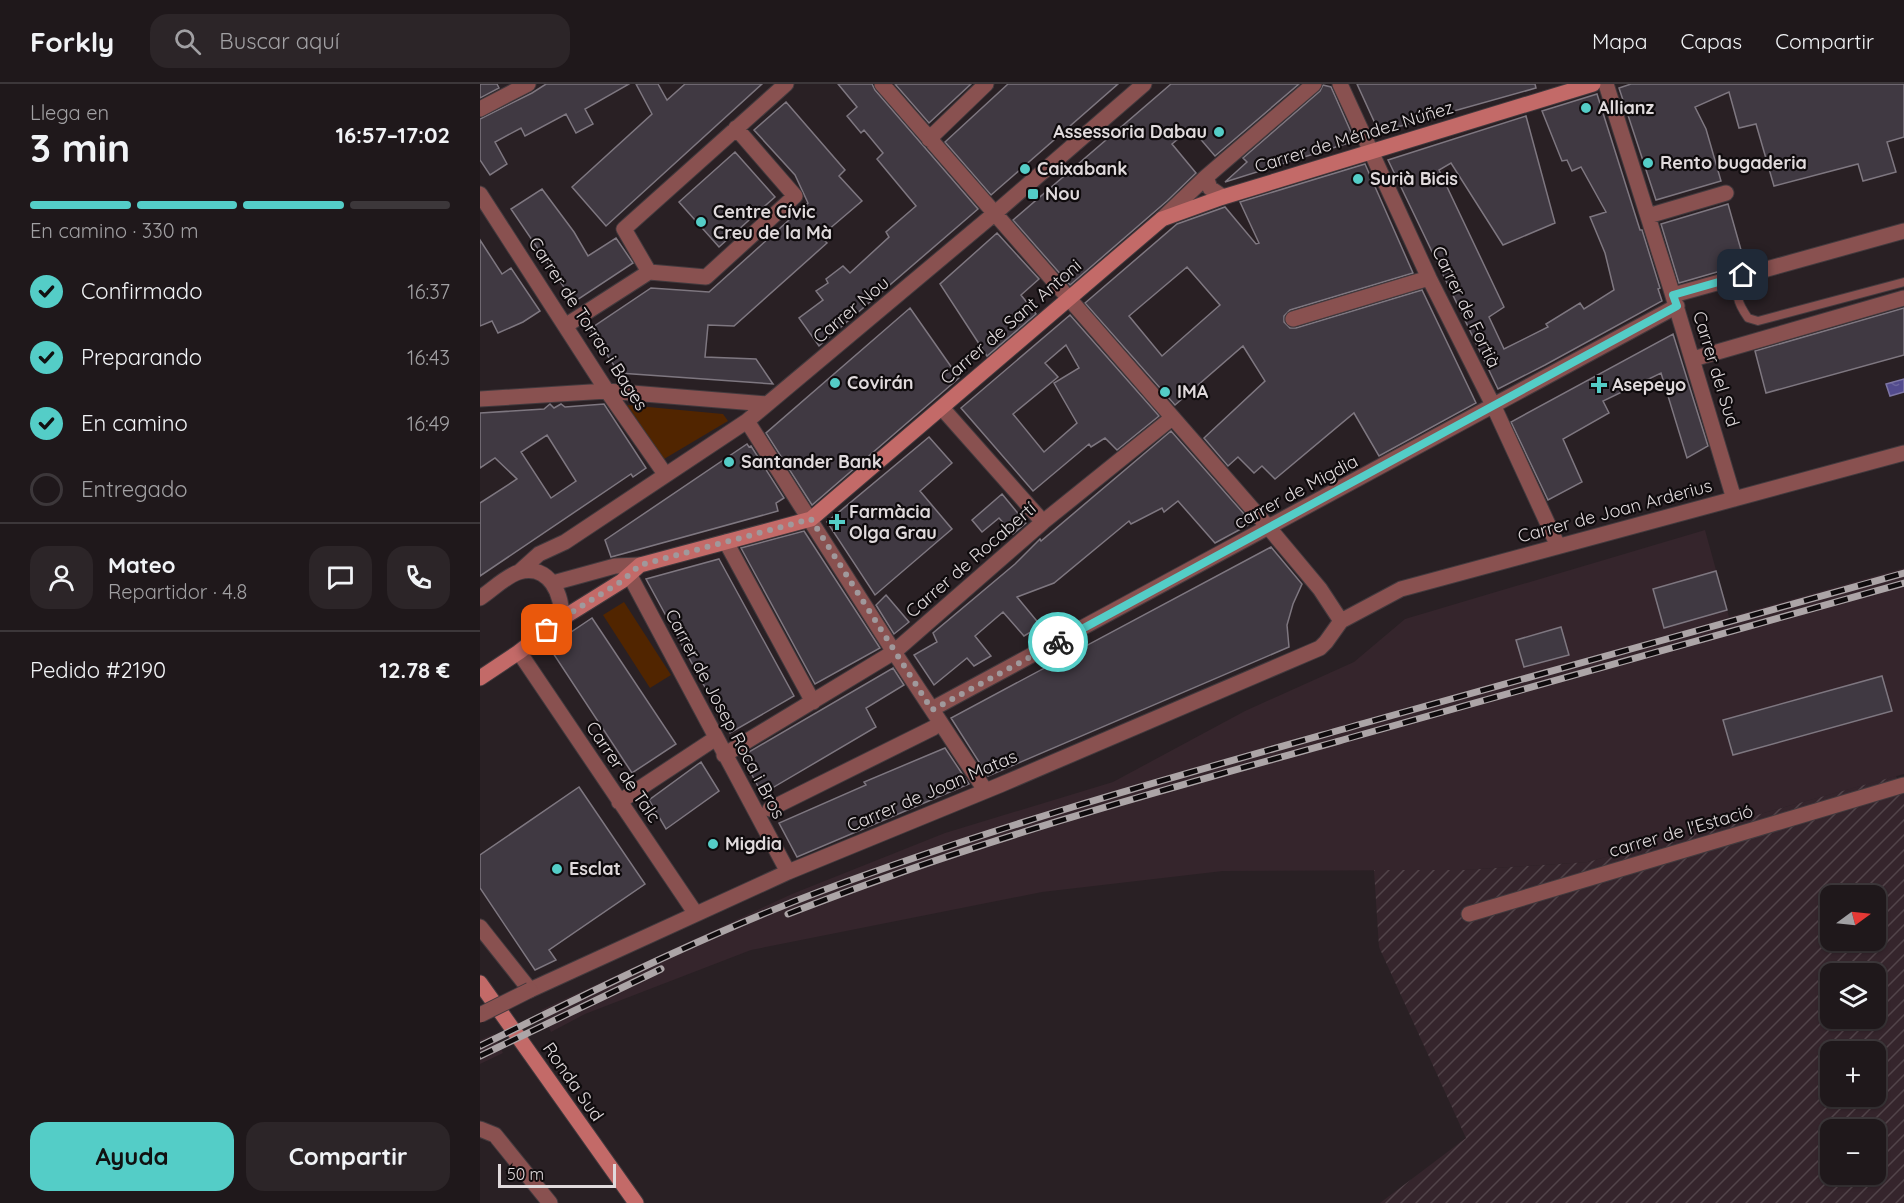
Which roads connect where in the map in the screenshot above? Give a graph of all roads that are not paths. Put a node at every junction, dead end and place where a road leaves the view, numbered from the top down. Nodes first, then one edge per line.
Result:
1 (528, 84) edge
2 (786, 84) edge
3 (882, 84) edge
4 (986, 84) edge
5 (1144, 84) edge
6 (1314, 84) edge
7 (1340, 84) edge
8 (1593, 84) edge
9 (1606, 84) edge
10 (480, 110) edge
11 (736, 128) junction
12 (930, 139) junction
13 (1372, 151) junction
14 (1206, 177) junction
15 (1726, 193) dead end
16 (480, 194) edge
17 (1222, 197) junction
18 (994, 214) junction
19 (1648, 216) junction
20 (1162, 219) junction
21 (1904, 231) edge
22 (649, 272) junction
23 (1743, 275) junction
24 (1429, 278) junction
25 (1904, 282) edge
26 (1904, 298) edge
27 (1068, 299) junction
28 (1675, 301) junction
29 (1293, 319) dead end
30 (565, 326) junction
31 (1693, 359) junction
32 (607, 391) junction
33 (480, 399) edge
34 (767, 404) junction
35 (1494, 407) junction
36 (942, 408) junction
37 (1172, 418) junction
38 (747, 421) junction
39 (1904, 453) edge
40 (665, 474) junction
41 (1734, 499) junction
42 (811, 519) junction
43 (1043, 522) junction
44 (1269, 528) junction
45 (565, 542) junction
46 (726, 542) junction
47 (1558, 546) junction
48 (634, 569) junction
49 (519, 572) junction
50 (548, 579) junction
51 (480, 598) edge
52 (561, 619) junction
53 (1341, 621) junction
54 (519, 652) junction
55 (894, 652) junction
56 (480, 678) edge
57 (813, 702) junction
58 (932, 710) junction
59 (933, 729) dead end
60 (716, 738) junction
61 (724, 755) junction
62 (1904, 785) edge
63 (986, 790) junction
64 (619, 802) junction
65 (770, 809) dead end
66 (788, 872) junction
67 (696, 914) junction
68 (1469, 914) dead end
69 (480, 927) edge
70 (480, 983) edge
71 (530, 990) junction
72 (480, 1015) edge
73 (480, 1129) edge
74 (550, 1203) edge
75 (636, 1203) edge

1 - 10 street
2 - 11 street
3 - 12 street
4 - 12 street
5 - 18 street, Carrer Nou
6 - 14 street, Carrer de Sant Antoni
7 - 13 street, Carrer de Fortià
8 - 13 street, Carrer de Méndez Núñez
9 - 19 street, Carrer del Sud
11 - 22 street
11 - 22 street
12 - 18 street
13 - 17 street, Carrer de Méndez Núñez
13 - 24 street, Carrer de Fortià
14 - 17 street
14 - 20 street, Carrer de Sant Antoni
15 - 19 street
16 - 30 street, Carrer de Torras i Bages
17 - 20 street, Carrer de Méndez Núñez
18 - 27 street
18 - 34 street, Carrer Nou
19 - 28 street, Carrer del Sud
20 - 27 street, Carrer de Sant Antoni
21 - 23 street, carrer de Migdia
22 - 30 street
23 - 25 lane
23 - 28 street, carrer de Migdia
24 - 29 street
24 - 35 street, Carrer de Fortià
26 - 31 street
27 - 36 street, Carrer de Sant Antoni
27 - 37 street
28 - 31 street, Carrer del Sud
28 - 35 street, carrer de Migdia
30 - 32 street, Carrer de Torras i Bages
31 - 41 street, Carrer del Sud
32 - 33 street
32 - 34 street
32 - 40 street, Carrer de Torras i Bages
34 - 38 street, Carrer Nou
35 - 44 street, carrer de Migdia
35 - 47 street, Carrer de Fortià
36 - 42 street, Carrer de Sant Antoni
36 - 43 street
37 - 43 street, Carrer de Rocabertí
37 - 44 street
38 - 40 street, Carrer Nou
38 - 42 street
39 - 41 street, Carrer de Joan Arderius
40 - 45 street, Carrer Nou
41 - 47 street, Carrer de Joan Arderius
42 - 46 street, Carrer de Sant Antoni
42 - 55 street
43 - 55 street, Carrer de Rocabertí
44 - 53 street
44 - 58 street, carrer de Migdia
45 - 49 street, Carrer Nou
45 - 50 street, Carrer Nou
46 - 48 street, Carrer de Sant Antoni
46 - 57 street
47 - 53 street, Carrer de Joan Arderius
48 - 50 street, Carrer de Sant Antoni
48 - 52 street, Carrer de Sant Antoni
48 - 60 street, Carrer de Josep Roca i Bros
49 - 50 street
49 - 51 street, Carrer Nou
50 - 52 street
52 - 54 street, Carrer de Sant Antoni
53 - 63 street, Carrer de Joan Matas
54 - 56 street, Carrer de Sant Antoni
54 - 64 street, Carrer de Talc
55 - 57 street, Carrer de Rocabertí
55 - 58 street
57 - 61 street, Carrer de Rocabertí
58 - 63 street
59 - 65 street
60 - 61 street, Carrer de Josep Roca i Bros
60 - 64 street
61 - 66 street, Carrer de Josep Roca i Bros
62 - 68 street, carrer de l'Estació
63 - 66 street, Carrer de Joan Matas
64 - 67 street, Carrer de Talc
66 - 67 street, Carrer de Joan Matas
67 - 71 street, Carrer de Joan Matas
69 - 71 street
70 - 75 street, Ronda Sud
71 - 72 street, Carrer de Joan Matas, bridge
73 - 74 street

